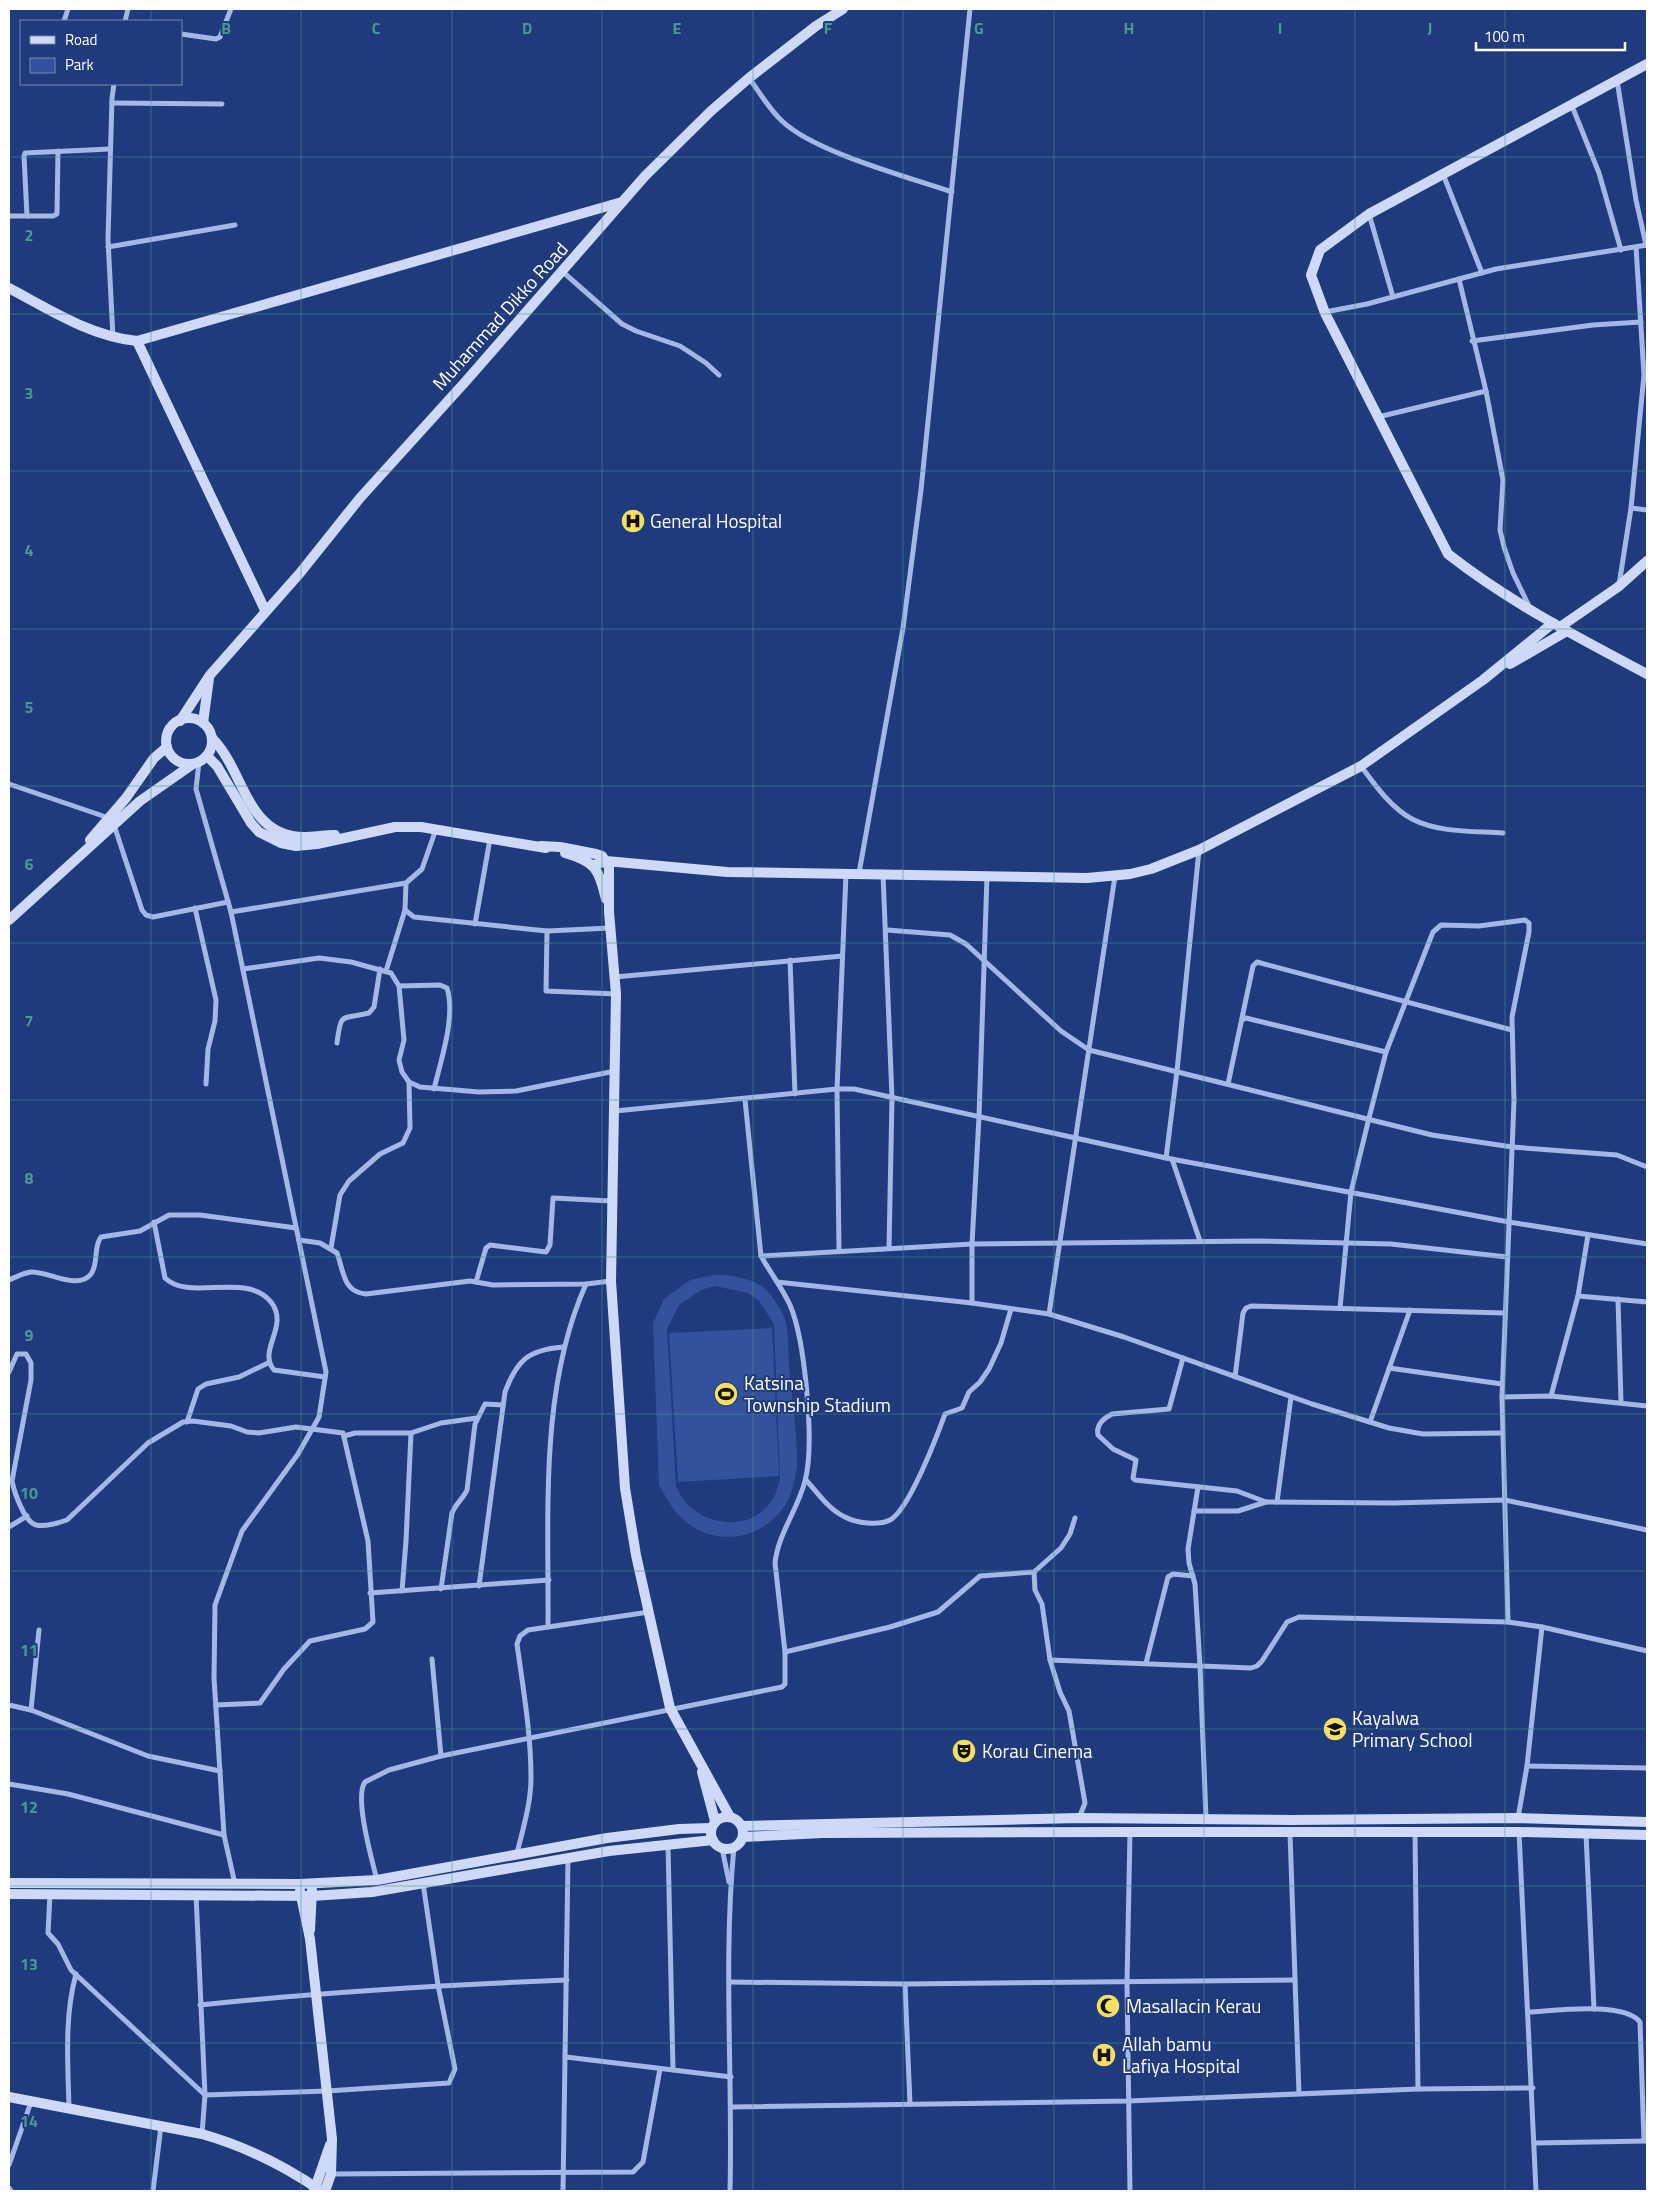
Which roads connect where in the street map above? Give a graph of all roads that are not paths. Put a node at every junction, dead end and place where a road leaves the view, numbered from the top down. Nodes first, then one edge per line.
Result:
1 (231, 9) edge
2 (842, 9) edge
3 (970, 9) edge
4 (182, 34) edge
5 (1647, 64) edge
6 (749, 78) junction
7 (1617, 80) junction
8 (112, 85) edge
9 (112, 103) junction
10 (222, 104) dead end
11 (1572, 106) junction
12 (110, 149) junction
13 (58, 151) junction
14 (1442, 174) junction
15 (952, 192) junction
16 (622, 202) junction
17 (1369, 214) junction
18 (9, 216) edge
19 (27, 216) junction
20 (235, 226) dead end
21 (1647, 245) edge
22 (108, 247) junction
23 (1636, 247) junction
24 (1621, 250) junction
25 (562, 272) junction
26 (1482, 273) junction
27 (1458, 279) junction
28 (9, 288) edge
29 (1394, 297) junction
30 (1325, 313) junction
31 (1642, 322) junction
32 (114, 338) junction
33 (137, 341) junction
34 (1472, 341) junction
35 (1645, 375) edge
36 (719, 376) dead end
37 (1486, 391) junction
38 (1378, 417) junction
39 (1631, 508) junction
40 (1647, 510) edge
41 (1647, 560) edge
42 (1643, 569) edge
43 (1618, 587) junction
44 (1530, 609) junction
45 (265, 610) junction
46 (1560, 627) junction
47 (1647, 674) edge
48 (210, 675) junction
49 (1483, 680) junction
50 (180, 721) junction
51 (203, 723) junction
52 (212, 738) junction
53 (167, 747) junction
54 (200, 761) junction
55 (1361, 766) junction
56 (9, 784) edge
57 (112, 822) junction
58 (436, 829) junction
59 (356, 834) junction
60 (1503, 834) dead end
61 (490, 840) junction
62 (540, 846) junction
63 (1199, 850) junction
64 (606, 861) junction
65 (594, 865) junction
66 (859, 873) junction
67 (846, 874) junction
68 (882, 874) junction
69 (987, 875) junction
70 (1115, 876) junction
71 (406, 883) junction
72 (228, 902) junction
73 (195, 908) junction
74 (405, 910) junction
75 (231, 912) junction
76 (609, 912) junction
77 (9, 920) edge
78 (475, 924) junction
79 (610, 928) junction
80 (886, 930) junction
81 (547, 931) junction
82 (842, 956) junction
83 (790, 960) junction
84 (986, 963) junction
85 (243, 969) junction
86 (380, 969) junction
87 (386, 971) junction
88 (614, 977) junction
89 (399, 986) junction
90 (616, 994) junction
91 (1405, 1003) junction
92 (1242, 1020) junction
93 (1512, 1030) junction
94 (337, 1042) dead end
95 (1089, 1050) junction
96 (1386, 1052) junction
97 (615, 1071) junction
98 (1177, 1072) junction
99 (409, 1082) junction
100 (206, 1084) dead end
101 (1228, 1084) junction
102 (434, 1089) junction
103 (837, 1089) junction
104 (795, 1094) junction
105 (892, 1098) junction
106 (745, 1100) junction
107 (615, 1111) junction
108 (979, 1117) junction
109 (1369, 1118) junction
110 (1075, 1138) junction
111 (1512, 1147) junction
112 (1166, 1158) junction
113 (1172, 1159) junction
114 (1647, 1167) edge
115 (1351, 1192) junction
116 (611, 1201) junction
117 (154, 1222) junction
118 (1509, 1222) junction
119 (296, 1228) junction
120 (1588, 1234) junction
121 (299, 1240) junction
122 (1200, 1241) junction
123 (1058, 1242) junction
124 (1346, 1243) junction
125 (972, 1244) junction
126 (1647, 1244) edge
127 (331, 1248) junction
128 (889, 1248) junction
129 (839, 1250) junction
130 (761, 1256) junction
131 (1507, 1257) junction
132 (9, 1280) edge
133 (611, 1281) junction
134 (476, 1282) junction
135 (777, 1282) junction
136 (586, 1284) junction
137 (1578, 1296) junction
138 (1618, 1299) junction
139 (1647, 1302) edge
140 (972, 1303) junction
141 (1011, 1308) junction
142 (1340, 1308) junction
143 (1410, 1310) junction
144 (1504, 1313) junction
145 (1048, 1314) junction
146 (563, 1347) junction
147 (1183, 1358) junction
148 (268, 1363) junction
149 (1389, 1368) junction
150 (9, 1372) edge
151 (325, 1377) junction
152 (1235, 1377) junction
153 (1502, 1384) junction
154 (1291, 1396) junction
155 (1551, 1396) junction
156 (1502, 1397) junction
157 (1620, 1402) junction
158 (503, 1406) junction
159 (1647, 1406) edge
160 (477, 1418) junction
161 (188, 1422) junction
162 (1370, 1422) junction
163 (312, 1429) junction
164 (411, 1433) junction
165 (1502, 1433) junction
166 (344, 1436) junction
167 (806, 1480) junction
168 (1198, 1487) junction
169 (1505, 1500) junction
170 (1266, 1502) junction
171 (1277, 1502) junction
172 (1194, 1510) junction
173 (27, 1516) junction
174 (1075, 1518) dead end
175 (9, 1526) edge
176 (1647, 1530) edge
177 (1034, 1572) junction
178 (1193, 1576) junction
179 (549, 1580) junction
180 (479, 1586) junction
181 (441, 1589) junction
182 (402, 1591) junction
183 (370, 1593) junction
184 (649, 1612) junction
185 (1508, 1622) junction
186 (548, 1627) junction
187 (1542, 1627) junction
188 (39, 1630) dead end
189 (1647, 1651) edge
190 (785, 1652) junction
191 (432, 1659) dead end
192 (1050, 1660) junction
193 (1146, 1664) junction
194 (1200, 1666) junction
195 (9, 1705) edge
196 (216, 1705) junction
197 (670, 1708) junction
198 (31, 1710) junction
199 (529, 1739) junction
200 (440, 1756) junction
201 (700, 1764) junction
202 (1527, 1766) junction
203 (1647, 1768) edge
204 (220, 1770) junction
205 (9, 1784) edge
206 (730, 1817) junction
207 (1078, 1818) junction
208 (1206, 1818) junction
209 (1518, 1818) junction
210 (1647, 1822) edge
211 (713, 1825) junction
212 (742, 1826) junction
213 (1130, 1832) junction
214 (1416, 1832) junction
215 (1519, 1832) junction
216 (1290, 1834) junction
217 (1586, 1834) junction
218 (224, 1835) junction
219 (1647, 1835) edge
220 (743, 1837) junction
221 (712, 1840) junction
222 (668, 1843) junction
223 (734, 1847) junction
224 (722, 1848) junction
225 (518, 1853) junction
226 (568, 1858) junction
227 (377, 1880) junction
228 (9, 1883) edge
229 (235, 1884) junction
230 (300, 1884) junction
231 (312, 1884) junction
232 (423, 1884) junction
233 (730, 1888) junction
234 (9, 1894) edge
235 (50, 1894) junction
236 (196, 1894) junction
237 (301, 1896) junction
238 (312, 1896) junction
239 (310, 1939) junction
240 (76, 1974) junction
241 (568, 1980) junction
242 (1295, 1980) junction
243 (730, 1982) junction
244 (1127, 1982) junction
245 (905, 1984) junction
246 (438, 1985) junction
247 (316, 1993) junction
248 (200, 2005) junction
249 (1594, 2009) junction
250 (1528, 2012) junction
251 (566, 2058) junction
252 (660, 2069) junction
253 (673, 2070) junction
254 (731, 2078) junction
255 (1532, 2088) junction
256 (1418, 2089) junction
257 (327, 2091) junction
258 (1299, 2094) junction
259 (205, 2095) junction
260 (9, 2097) edge
261 (31, 2101) junction
262 (1128, 2101) junction
263 (910, 2104) junction
264 (732, 2107) junction
265 (69, 2108) junction
266 (161, 2126) junction
267 (202, 2134) junction
268 (332, 2139) junction
269 (1646, 2141) edge
270 (1535, 2143) junction
271 (9, 2165) edge
272 (564, 2172) junction
273 (331, 2174) junction
274 (319, 2190) edge
275 (153, 2191) edge
276 (564, 2191) edge
277 (730, 2191) edge
278 (1130, 2191) edge
279 (1536, 2191) edge

1 - 4 street
2 - 6 street, Muhammad Dikko Road
3 - 15 street
5 - 7 street
6 - 15 street
6 - 16 street, Muhammad Dikko Road
7 - 11 street
7 - 21 street
8 - 9 street
9 - 10 street
9 - 12 street
11 - 14 street
11 - 24 street
12 - 13 street
12 - 22 street
13 - 19 street
13 - 19 street
14 - 17 street
14 - 26 street
15 - 66 street
16 - 25 street, Muhammad Dikko Road
16 - 33 street
17 - 29 street
17 - 30 street
18 - 19 street
20 - 22 street
21 - 23 street
22 - 32 street
23 - 24 street
23 - 31 street
24 - 26 street
25 - 36 street
25 - 45 street, Muhammad Dikko Road
26 - 27 street
27 - 29 street
27 - 34 street
28 - 32 street
29 - 30 street
30 - 38 street
31 - 34 street
31 - 35 street
32 - 33 street
33 - 45 street
34 - 37 street
35 - 39 street
37 - 38 street
37 - 44 street
38 - 44 street
39 - 40 street
39 - 43 street
41 - 42 street
42 - 43 street
43 - 46 street
44 - 46 street
45 - 48 street, Muhammad Dikko Road
46 - 47 street
46 - 49 street
46 - 49 street
48 - 50 street, Muhammad Dikko Road
48 - 51 street
49 - 55 street
50 - 51 street
50 - 53 street
51 - 52 street
52 - 54 street
52 - 59 street
53 - 54 street
53 - 57 street
54 - 57 street
54 - 59 street
54 - 72 street
55 - 60 street
55 - 63 street
56 - 57 street
57 - 73 street
57 - 77 street
58 - 59 street
58 - 61 street
58 - 71 street
61 - 62 street
61 - 78 street
62 - 64 street
62 - 65 street
63 - 70 street
63 - 98 street
64 - 65 street
64 - 67 street
64 - 76 street
65 - 76 street
66 - 67 street
66 - 68 street
67 - 82 street
68 - 69 street
68 - 80 street
69 - 70 street
69 - 84 street
70 - 95 street
71 - 74 street
71 - 75 street
72 - 73 street
72 - 75 street
73 - 100 street
74 - 78 street
74 - 87 street
75 - 85 street
76 - 79 street
78 - 81 street
79 - 81 street
79 - 88 street
80 - 84 street
80 - 105 street
81 - 90 street
82 - 83 street
82 - 103 street
83 - 88 street
83 - 104 street
84 - 95 street
84 - 108 street
85 - 86 street
85 - 119 street
86 - 87 street
86 - 94 street
87 - 89 street
88 - 90 street
89 - 99 street
89 - 102 street
90 - 97 street
91 - 92 street
91 - 93 street
91 - 93 street
91 - 96 street
92 - 96 street
92 - 101 street
93 - 111 street
95 - 98 street
95 - 110 street
96 - 109 street
97 - 102 street
97 - 107 street
98 - 101 street
98 - 112 street
99 - 102 street
99 - 127 street
101 - 109 street
103 - 104 street
103 - 105 street
103 - 129 street
104 - 106 street
105 - 108 street
105 - 128 street
106 - 107 street
106 - 130 street
107 - 116 street
108 - 110 street
108 - 125 street
109 - 111 street
109 - 115 street
110 - 112 street
110 - 123 street
111 - 114 street
111 - 118 street
112 - 113 street
113 - 115 street
113 - 122 street
115 - 118 street
115 - 124 street
116 - 133 street
116 - 134 street
117 - 119 street
117 - 132 street
117 - 148 street
118 - 120 street
118 - 131 street
119 - 121 street
120 - 126 street
120 - 137 street
121 - 127 street
121 - 151 street
122 - 123 street
122 - 124 street
123 - 125 street
123 - 145 street
124 - 131 street
124 - 142 street
125 - 128 street
125 - 140 street
127 - 134 street
128 - 129 street
129 - 130 street
130 - 135 street
131 - 144 street
133 - 136 street
133 - 184 street
134 - 136 street
135 - 140 street
135 - 167 street
136 - 146 street
137 - 138 street
137 - 155 street
138 - 139 street
138 - 157 street
140 - 141 street
141 - 145 street
141 - 167 street
142 - 143 street
142 - 152 street
143 - 144 street
143 - 149 street
144 - 153 street
145 - 147 street
146 - 158 street
146 - 179 street
147 - 152 street
147 - 168 street
148 - 151 street
148 - 161 street
149 - 153 street
149 - 162 street
150 - 173 street
151 - 163 street
152 - 154 street
153 - 156 street
154 - 162 street
154 - 171 street
155 - 156 street
155 - 157 street
156 - 165 street
157 - 159 street
158 - 160 street
158 - 180 street
160 - 164 street
160 - 181 street
161 - 163 street
161 - 173 street
162 - 165 street
163 - 166 street
163 - 196 street
164 - 166 street
164 - 182 street
165 - 169 street
166 - 183 street
167 - 190 street
168 - 170 street
168 - 172 street
169 - 171 street
169 - 176 street
169 - 185 street
170 - 171 street
170 - 172 street
172 - 178 street
173 - 175 street
174 - 177 street
177 - 190 street
177 - 192 street
178 - 193 street
178 - 194 street
179 - 180 street
179 - 186 street
180 - 181 street
181 - 182 street
182 - 183 street
183 - 196 street
184 - 186 street
184 - 197 street
185 - 187 street
185 - 194 street
186 - 199 street
187 - 189 street
187 - 202 street
188 - 198 street
190 - 197 street
191 - 200 street
192 - 193 street
192 - 207 street
193 - 194 street
194 - 208 street
195 - 198 street
196 - 204 street
197 - 199 street
197 - 201 street
198 - 204 street
199 - 200 street
199 - 225 street
200 - 227 street
201 - 206 street
201 - 211 street
202 - 203 street
202 - 209 street
204 - 218 street
205 - 218 street
206 - 211 street
206 - 212 street
207 - 208 street
207 - 212 street
208 - 209 street
209 - 210 street
211 - 221 street
211 - 225 street
212 - 220 street
213 - 216 street
213 - 220 street
213 - 244 street
214 - 215 street
214 - 216 street
214 - 256 street
215 - 217 street
215 - 250 street
216 - 242 street
217 - 219 street
217 - 249 street
218 - 229 street
220 - 223 street
221 - 222 street
221 - 224 street
222 - 226 street
222 - 253 street
223 - 224 street
223 - 233 street
224 - 233 street
225 - 227 street
226 - 232 street
226 - 241 street
227 - 231 street
228 - 229 street
229 - 230 street
230 - 231 street
230 - 237 street
231 - 238 street
232 - 238 street
232 - 246 street
233 - 243 street
234 - 235 street
235 - 236 street
235 - 240 street
236 - 237 street
236 - 248 street
237 - 238 street
237 - 239 street
238 - 239 street
239 - 247 street
240 - 259 street
240 - 265 street
241 - 246 street
241 - 251 street
242 - 244 street
242 - 258 street
243 - 245 street
243 - 254 street
244 - 245 street
244 - 262 street
245 - 263 street
246 - 247 street
246 - 257 street
247 - 248 street
247 - 257 street
248 - 259 street
249 - 250 street
249 - 269 street
250 - 255 street
251 - 252 street
251 - 272 street
252 - 253 street
252 - 272 street
253 - 254 street
254 - 264 street
255 - 256 street
255 - 270 street
256 - 258 street
257 - 259 street
257 - 268 street
258 - 262 street
259 - 267 street
260 - 261 street
261 - 265 street
261 - 271 street
262 - 263 street
262 - 278 street
263 - 264 street
264 - 277 street
265 - 266 street
266 - 267 street
266 - 275 street
267 - 274 street
268 - 273 street
268 - 274 street
269 - 270 street
270 - 279 street
272 - 273 street
272 - 276 street
273 - 274 street

